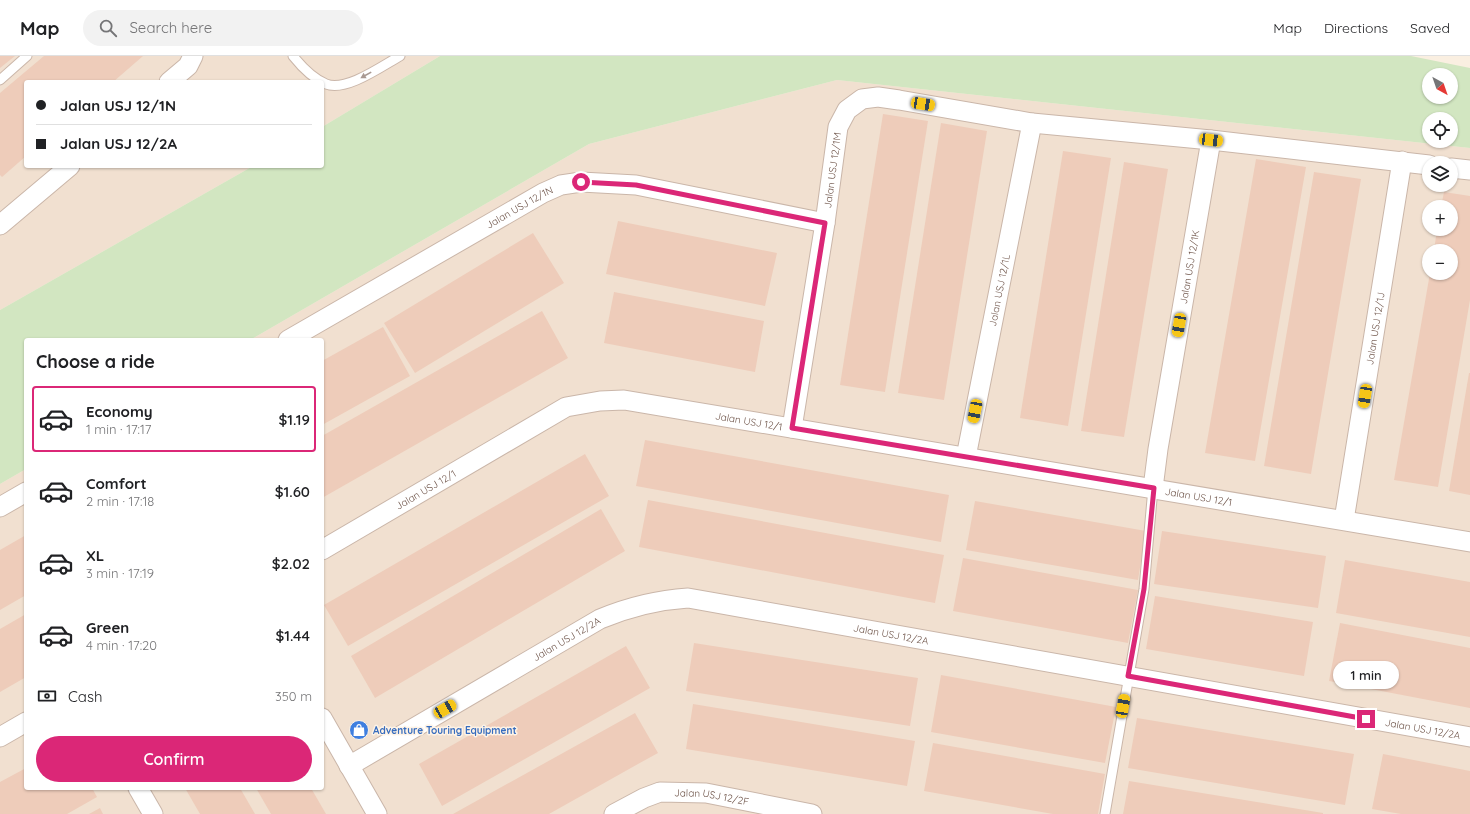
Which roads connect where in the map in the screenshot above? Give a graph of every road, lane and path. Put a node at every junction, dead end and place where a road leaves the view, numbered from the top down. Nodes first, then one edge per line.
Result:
1 (27, 56) edge
2 (193, 56) edge
3 (293, 56) edge
4 (400, 56) edge
5 (0, 80) edge
6 (171, 80) edge
7 (321, 80) edge
8 (324, 82) edge
9 (1032, 123) junction
10 (1211, 140) junction
11 (1402, 161) junction
12 (1422, 164) edge
13 (67, 168) edge
14 (1458, 169) edge
15 (1470, 170) edge
16 (4, 218) edge
17 (825, 223) junction
18 (291, 338) edge
19 (792, 428) junction
20 (966, 457) junction
21 (1154, 488) junction
22 (24, 493) edge
23 (0, 507) edge
24 (1344, 520) junction
25 (1470, 542) edge
26 (324, 549) edge
27 (1128, 676) junction
28 (324, 722) edge
29 (24, 723) edge
30 (0, 737) edge
31 (1470, 737) edge
32 (349, 766) junction
33 (139, 790) edge
34 (153, 814) edge
35 (376, 814) edge
36 (614, 814) edge
37 (812, 814) edge
38 (1105, 814) edge

1 - 5 lane
2 - 6 street
7 -> 3 lane
4 -> 8 lane
9 - 10 street
9 - 17 street, Jalan USJ 12/1M
9 - 20 street, Jalan USJ 12/1L
10 - 11 street
10 - 21 street, Jalan USJ 12/1K
11 - 12 street
11 - 24 street, Jalan USJ 12/1J
13 - 16 street
14 - 15 street
17 - 18 street, Jalan USJ 12/1N
17 - 19 street, Jalan USJ 12/1M
19 - 20 street, Jalan USJ 12/1
19 - 26 street, Jalan USJ 12/1
20 - 21 street, Jalan USJ 12/1
21 - 24 street, Jalan USJ 12/1
21 - 27 lane
22 - 23 street
24 - 25 street, Jalan USJ 12/1
27 - 31 street, Jalan USJ 12/2A
27 - 32 street, Jalan USJ 12/2A
27 - 38 lane
28 - 32 street
29 - 30 street
32 - 35 street
33 - 34 street
36 - 37 street, Jalan USJ 12/2F

